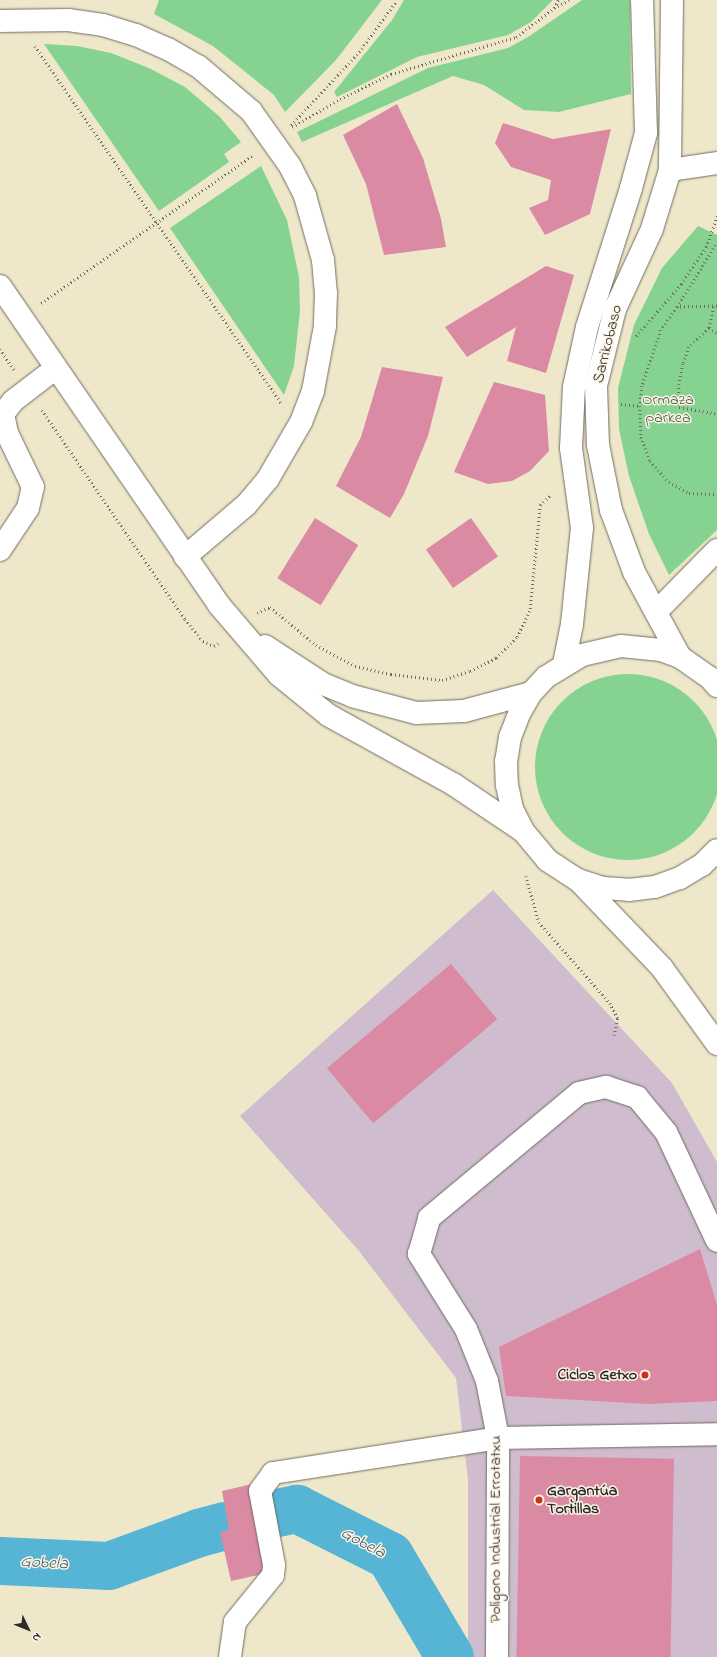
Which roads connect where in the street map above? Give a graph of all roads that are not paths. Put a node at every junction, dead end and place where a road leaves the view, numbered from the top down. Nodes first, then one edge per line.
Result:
1 (642, 0) edge
2 (672, 0) edge
3 (0, 21) edge
4 (717, 163) edge
5 (670, 170) junction
6 (0, 286) edge
7 (56, 368) junction
8 (0, 550) edge
9 (717, 550) edge
10 (185, 557) junction
11 (656, 612) junction
12 (240, 627) junction
13 (680, 657) junction
14 (564, 664) junction
15 (717, 686) edge
16 (532, 693) junction
17 (523, 831) junction
18 (717, 850) edge
19 (578, 880) junction
20 (717, 1044) edge
21 (717, 1241) edge
22 (717, 1434) edge
23 (498, 1438) junction
24 (230, 1657) edge
25 (497, 1657) edge

1 - 14 street, Sarrikobaso
2 - 5 street, Sarrikobaso
3 - 10 street
4 - 5 street
5 - 11 street, Sarrikobaso
6 - 7 street
7 - 8 street
7 - 10 street
9 - 11 street
10 - 12 street
11 - 13 street, Sarrikobaso
12 - 16 street
12 - 17 street
13 - 14 street
13 - 15 street
14 - 16 street
16 - 17 street
17 - 19 street
18 - 19 street
19 - 20 street
21 - 23 street, Polígono Industrial Errotatxu
22 - 23 street
23 - 24 street
23 - 25 street, Polígono Industrial Errotatxu

